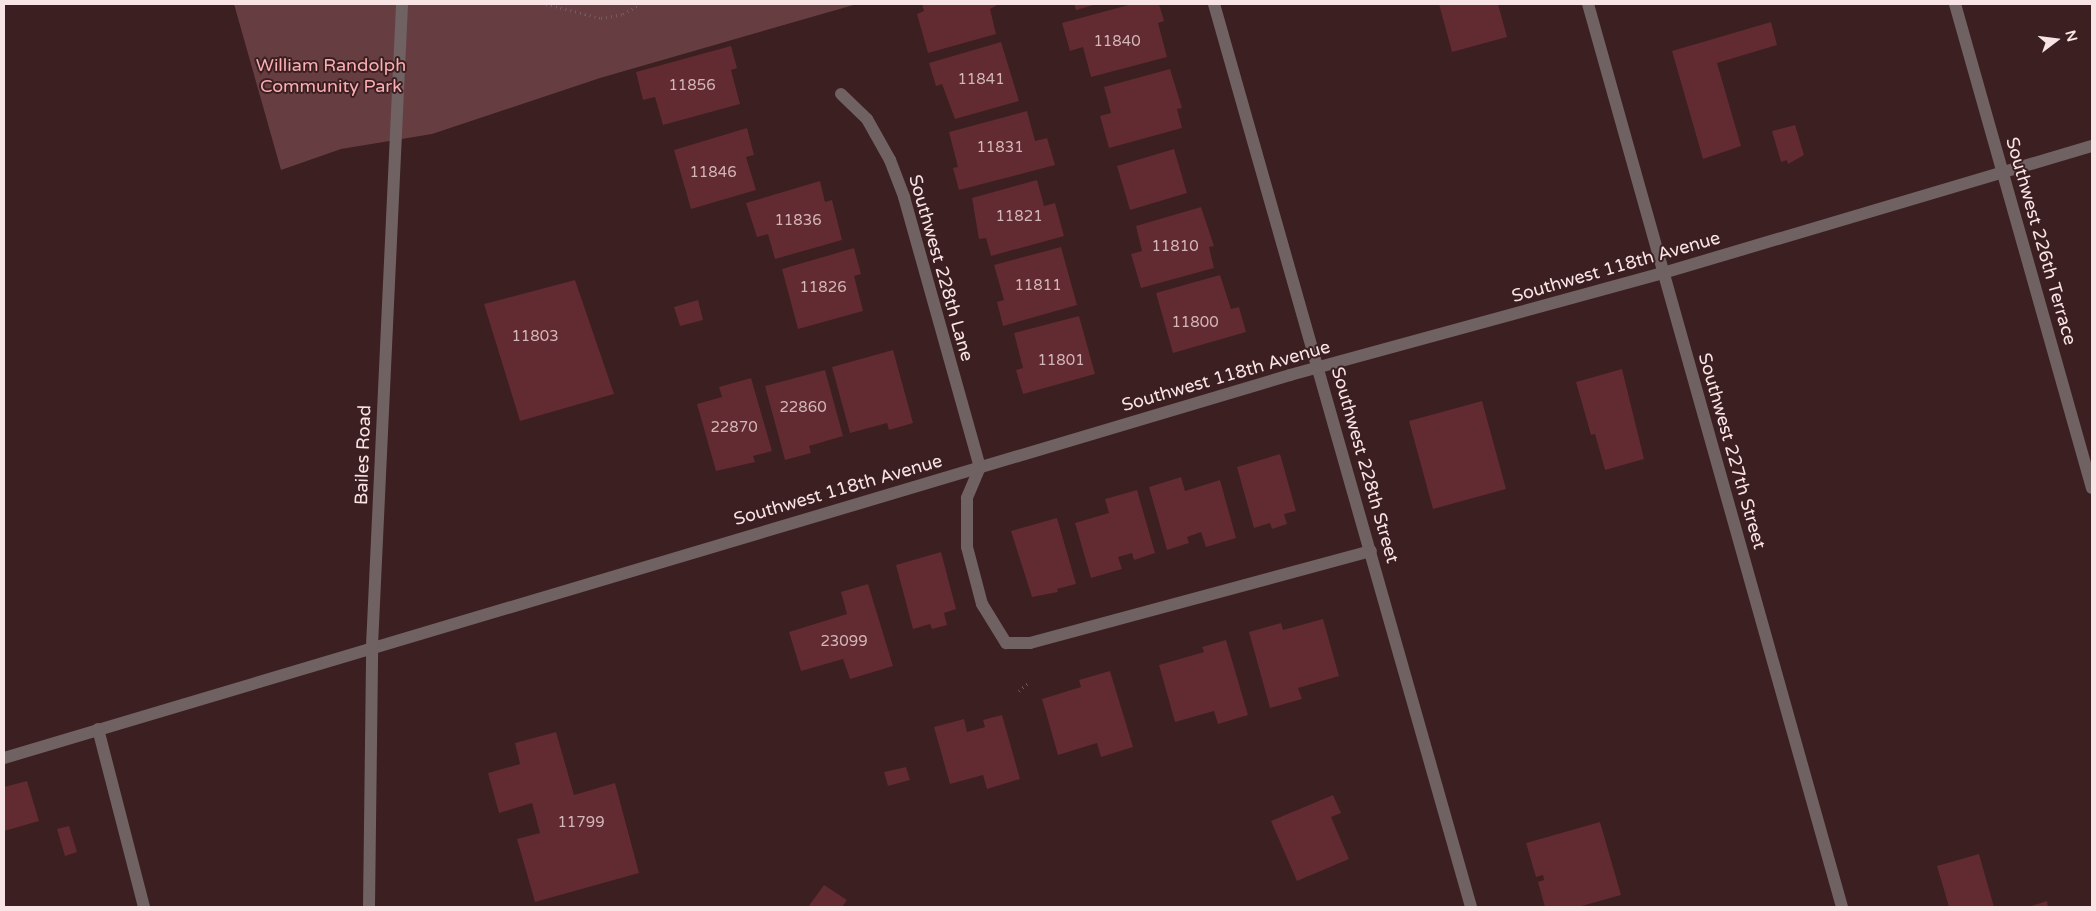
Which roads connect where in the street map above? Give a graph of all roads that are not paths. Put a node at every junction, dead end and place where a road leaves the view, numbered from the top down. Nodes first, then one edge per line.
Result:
1 (402, 4) edge
2 (1214, 4) edge
3 (1588, 4) edge
4 (1955, 4) edge
5 (841, 94) dead end
6 (2092, 146) edge
7 (2003, 173) junction
8 (1663, 273) junction
9 (1320, 368) junction
10 (980, 467) junction
11 (2092, 488) edge
12 (1371, 551) junction
13 (372, 646) junction
14 (98, 729) junction
15 (4, 758) edge
16 (144, 907) edge
17 (369, 907) edge
18 (1471, 907) edge
19 (1842, 907) edge

1 - 13 street, Bailes Road
2 - 9 street, Southwest 228th Street
3 - 8 street, Southwest 227th Street
4 - 7 street, Southwest 226th Terrace
5 - 10 street, Southwest 228th Lane
6 - 7 street, Southwest 118th Avenue
7 - 8 street, Southwest 118th Avenue
7 - 11 street, Southwest 226th Terrace
8 - 9 street, Southwest 118th Avenue
8 - 19 street, Southwest 227th Street
9 - 10 street, Southwest 118th Avenue
9 - 12 street, Southwest 228th Street
10 - 12 street
10 - 13 street, Southwest 118th Avenue
12 - 18 street, Southwest 228th Street
13 - 14 street, Southwest 118th Avenue
13 - 17 street, Bailes Road
14 - 15 street, Southwest 118th Avenue
14 - 16 street

